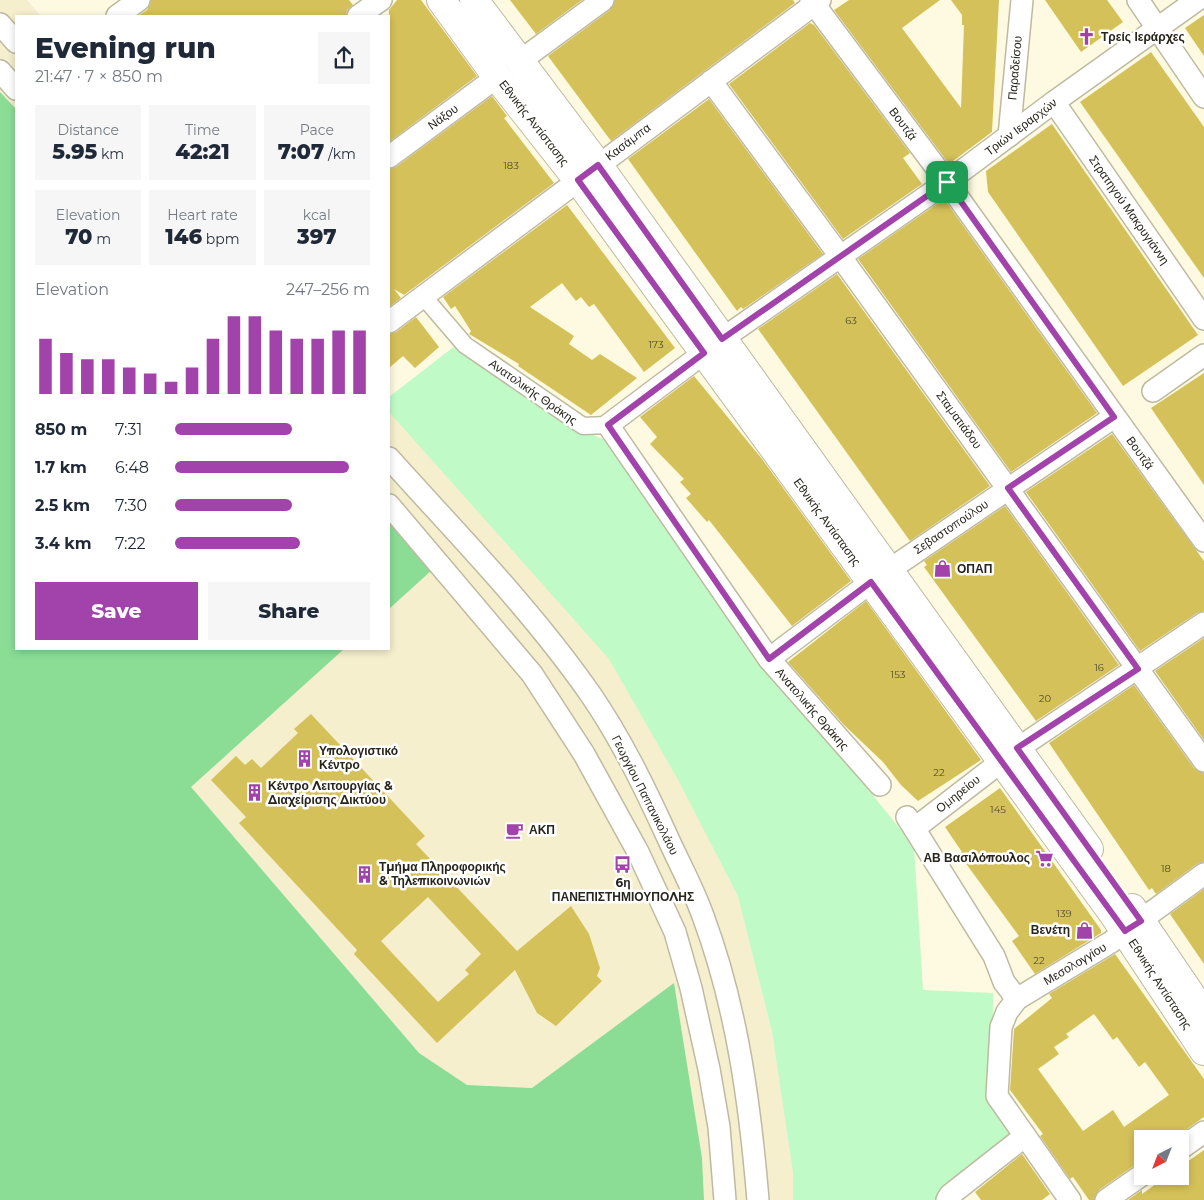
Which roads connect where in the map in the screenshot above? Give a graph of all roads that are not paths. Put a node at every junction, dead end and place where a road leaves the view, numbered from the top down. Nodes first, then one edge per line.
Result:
1 (139, 0) edge
2 (381, 0) edge
3 (441, 0) edge
4 (474, 0) edge
5 (603, 0) edge
6 (1022, 0) edge
7 (1138, 0) edge
8 (1197, 0) edge
9 (815, 1) edge
10 (118, 15) edge
11 (359, 15) edge
12 (0, 24) edge
13 (1157, 28) junction
14 (15, 41) edge
15 (520, 61) junction
16 (0, 71) edge
17 (497, 77) junction
18 (711, 81) junction
19 (15, 88) edge
20 (1204, 97) edge
21 (1054, 102) junction
22 (1009, 136) junction
23 (390, 156) edge
24 (588, 172) junction
25 (947, 182) junction
26 (840, 256) junction
27 (423, 296) junction
28 (1204, 319) edge
29 (390, 321) edge
30 (713, 346) junction
31 (1204, 355) edge
32 (1153, 391) dead end
33 (1114, 417) junction
34 (608, 425) junction
35 (390, 459) edge
36 (1008, 488) junction
37 (390, 506) edge
38 (1204, 541) edge
39 (880, 576) junction
40 (1204, 623) edge
41 (769, 659) junction
42 (1138, 669) junction
43 (1009, 755) junction
44 (1204, 761) edge
45 (880, 786) dead end
46 (1204, 874) edge
47 (1133, 926) junction
48 (1017, 1000) junction
49 (1204, 1014) edge
50 (1204, 1051) edge
51 (1204, 1132) edge
52 (1025, 1136) junction
53 (1189, 1143) edge
54 (1134, 1181) edge
55 (725, 1200) edge
56 (758, 1200) edge
57 (947, 1200) edge
58 (1070, 1200) edge
59 (1106, 1200) edge

1 - 10 street
2 - 11 street
3 - 17 main road, Εθνικής Αντίστασης
4 - 15 main road, Εθνικής Αντίστασης
5 - 15 street
6 - 22 street, Παραδείσου
7 - 13 street
8 - 13 street, Τριών Ιεραρχών
9 - 18 street, Κασάμπα
9 - 25 street, Βουτζά
12 - 14 street
13 - 20 street
13 - 21 street, Τριών Ιεραρχών
15 - 24 main road, Εθνικής Αντίστασης
16 - 19 street
17 - 23 street, Νάξου
17 - 24 main road, Εθνικής Αντίστασης
18 - 24 street, Κασάμπα
18 - 26 street, Σταματιάδου
21 - 22 street, Τριών Ιεραρχών
21 - 28 street, Στρατηγού Μακρυγιάννη
22 - 25 street, Τριών Ιεραρχών
24 - 27 street, Κασάμπα
24 - 30 main road, Εθνικής Αντίστασης
25 - 26 street, Τριών Ιεραρχών
25 - 33 street, Βουτζά
26 - 30 street, Τριών Ιεραρχών
26 - 36 street, Σταματιάδου
27 - 29 street, Κασάμπα
27 - 34 street, Ανατολικής Θράκης
30 - 34 street, Τριών Ιεραρχών
30 - 39 main road, Εθνικής Αντίστασης
31 - 32 street
33 - 36 street, Σεβαστοπούλου
33 - 38 street, Βουτζά
34 - 41 street, Ανατολικής Θράκης
35 - 56 street, Γεωργίου Παπανικολάου
36 - 39 street, Σεβαστοπούλου
36 - 42 street, Σταματιάδου
37 - 55 street
39 - 41 street, Σεβαστοπούλου
39 - 43 main road, Εθνικής Αντίστασης
40 - 42 street, Ομηρείου
41 - 45 street, Ανατολικής Θράκης
42 - 43 street, Ομηρείου
42 - 44 street, Σταματιάδου
43 - 47 main road, Εθνικής Αντίστασης
43 - 48 street, Ομηρείου
46 - 47 street, Μεσολογγίου
47 - 48 street, Μεσολογγίου
47 - 49 main road, Εθνικής Αντίστασης
47 - 50 main road, Εθνικής Αντίστασης
48 - 52 street
51 - 53 street
52 - 57 street
52 - 58 street
54 - 59 street

